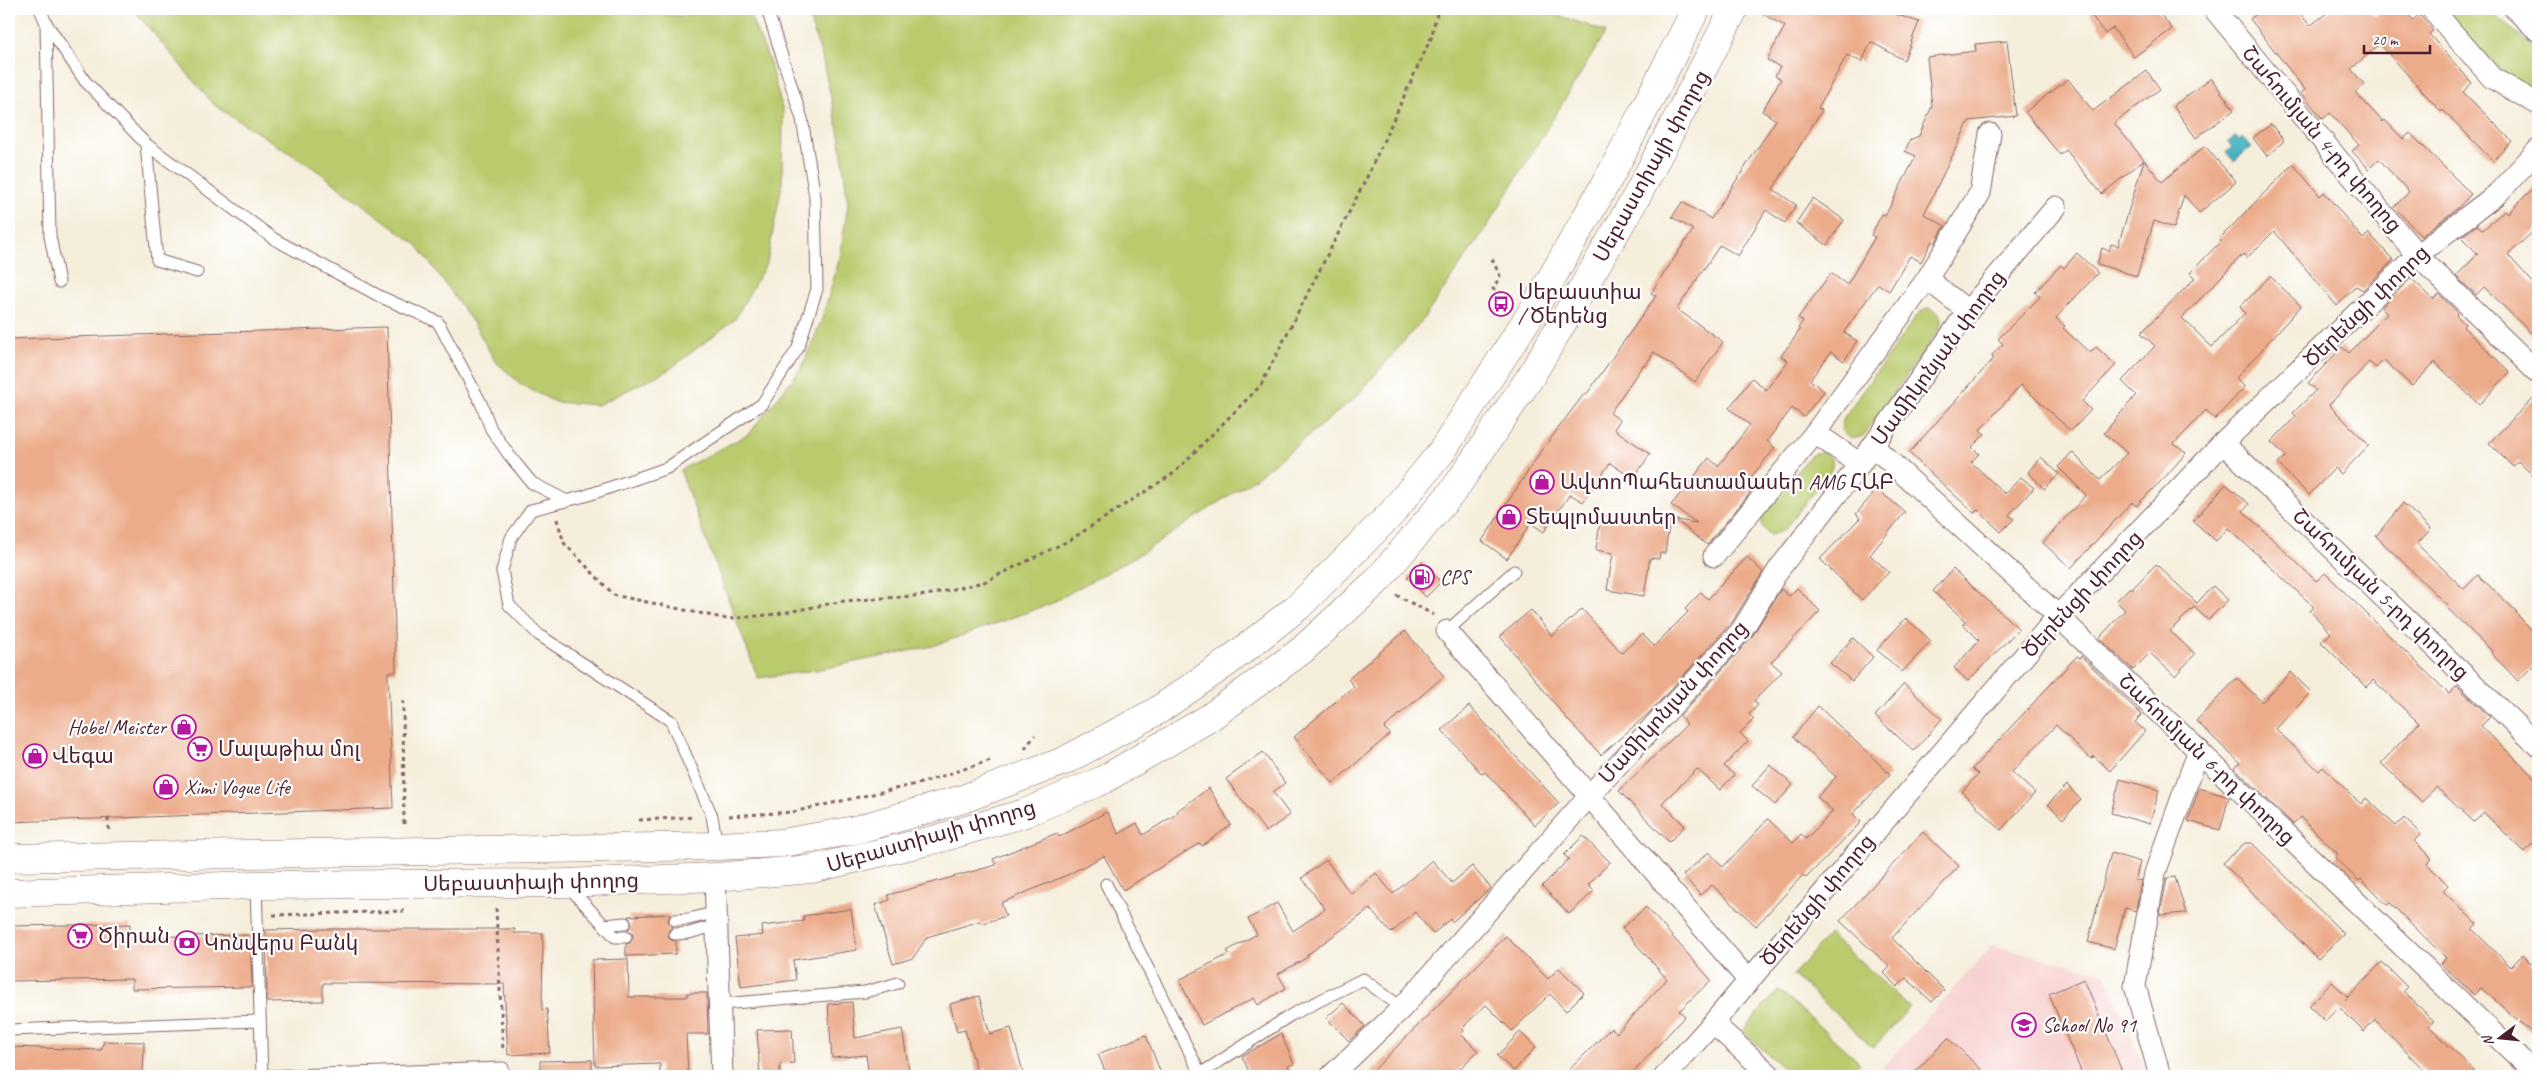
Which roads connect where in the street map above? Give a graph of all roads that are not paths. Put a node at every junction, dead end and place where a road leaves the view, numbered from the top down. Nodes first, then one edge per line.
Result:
1 (40, 9) edge
2 (767, 9) edge
3 (1696, 9) edge
4 (1734, 9) edge
5 (2214, 9) edge
6 (2432, 9) edge
7 (2516, 9) edge
8 (46, 23) junction
9 (2538, 31) edge
10 (2538, 104) edge
11 (1990, 134) dead end
12 (146, 144) junction
13 (2538, 150) edge
14 (2056, 207) dead end
15 (2417, 254) junction
16 (197, 272) dead end
17 (1927, 279) junction
18 (59, 282) dead end
19 (1968, 311) junction
20 (2538, 373) edge
21 (1816, 434) junction
22 (2223, 443) junction
23 (1873, 446) junction
24 (1860, 464) junction
25 (567, 501) junction
26 (1714, 556) dead end
27 (1514, 571) dead end
28 (2058, 616) junction
29 (1447, 631) joint
30 (2538, 746) edge
31 (2199, 750) junction
32 (1590, 795) junction
33 (717, 846) junction
34 (9, 858) edge
35 (716, 877) junction
36 (565, 883) junction
37 (1106, 884) dead end
38 (256, 885) junction
39 (9, 893) edge
40 (717, 919) junction
41 (675, 920) dead end
42 (625, 923) dead end
43 (604, 925) junction
44 (675, 934) dead end
45 (626, 937) dead end
46 (1749, 981) junction
47 (898, 983) dead end
48 (721, 1004) junction
49 (1402, 1008) junction
50 (259, 1021) junction
51 (1713, 1023) junction
52 (9, 1030) edge
53 (503, 1072) edge
54 (1199, 1075) edge
55 (262, 1076) edge
56 (722, 1076) edge
57 (1331, 1076) edge
58 (1665, 1076) edge
59 (1772, 1076) edge
60 (2160, 1076) edge
61 (2538, 1076) edge

1 - 8 lane
2 - 25 lane
3 - 33 main road, Սեբաստիայի փողոց
4 - 35 main road, Սեբաստիայի փողոց
5 - 15 street, Շահումյան 4-րդ փողոց
6 - 10 street
7 - 9 street
8 - 12 lane
8 - 18 lane
11 - 17 street
12 - 16 lane
12 - 25 lane
13 - 15 street, Ծերենցի փողոց
14 - 19 street, Մամիկոնյան փողոց
15 - 20 street, Շահումյան 4-րդ փողոց
15 - 22 street, Ծերենցի փողոց
17 - 19 street
17 - 21 street
19 - 23 street, Մամիկոնյան փողոց
21 - 24 street
21 - 26 street
22 - 28 street, Ծերենցի փողոց
22 - 30 street, Շահումյան 5-րդ փողոց
23 - 24 street, Մամիկոնյան փողոց
23 - 28 street, Շահումյան 6-րդ փողոց
24 - 32 street, Մամիկոնյան փողոց
25 - 33 lane
27 - 29 lane
28 - 31 street, Շահումյան 6-րդ փողոց
28 - 46 street, Ծերենցի փողոց
29 - 32 street
31 - 60 street
31 - 61 street, Շահումյան 6-րդ փողոց
32 - 46 street
32 - 49 street, Մամիկոնյան փողոց
33 - 34 main road, Սեբաստիայի փողոց
35 - 36 main road, Սեբաստիայի փողոց
35 - 40 street
36 - 38 main road, Սեբաստիայի փողոց
36 - 43 lane
37 - 54 lane
38 - 39 main road, Սեբաստիայի փողոց
38 - 50 lane
40 - 41 lane
40 - 44 lane
40 - 48 street
42 - 43 lane
43 - 45 lane
46 - 51 street, Ծերենցի փողոց
47 - 48 lane
48 - 56 street
49 - 54 lane
49 - 57 street, Մամիկոնյան փողոց
50 - 52 lane
50 - 55 lane
51 - 58 street, Ծերենցի փողոց
51 - 59 street
53 - 55 lane

